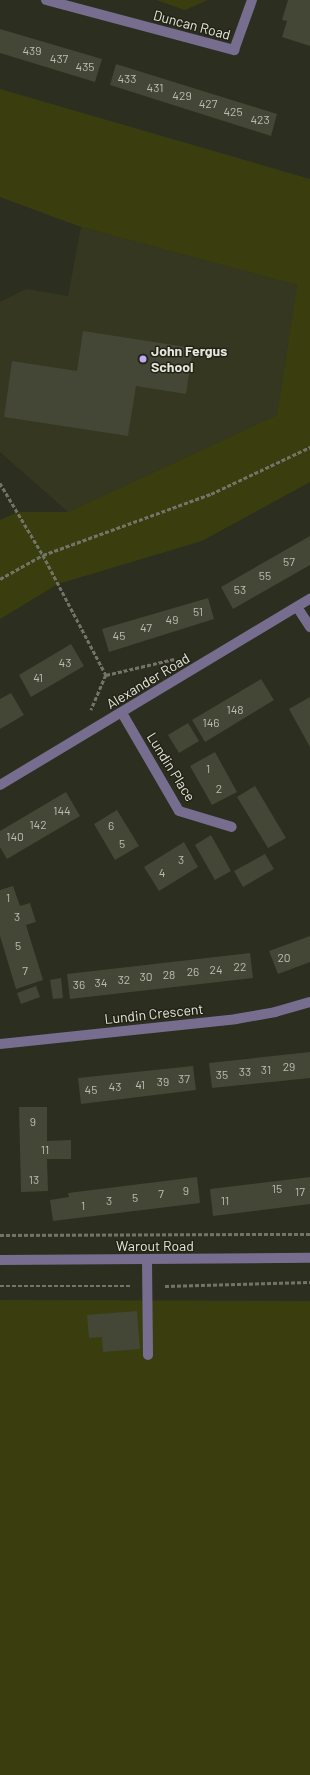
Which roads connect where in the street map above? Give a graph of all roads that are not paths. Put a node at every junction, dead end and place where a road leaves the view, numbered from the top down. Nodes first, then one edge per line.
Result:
1 (46, 0) edge
2 (252, 0) edge
3 (310, 599) edge
4 (297, 607) junction
5 (310, 627) edge
6 (122, 713) junction
7 (0, 785) edge
8 (232, 827) dead end
9 (310, 1002) edge
10 (0, 1044) edge
11 (310, 1258) edge
12 (0, 1260) edge
13 (147, 1260) junction
14 (148, 1355) dead end

1 - 2 street, Duncan Road
3 - 4 street, Alexander Road
4 - 5 street
4 - 6 street, Alexander Road
6 - 7 street, Alexander Road
6 - 8 street, Lundin Place
9 - 10 street, Lundin Crescent
11 - 13 street, Warout Road
12 - 13 street, Warout Road
13 - 14 street

